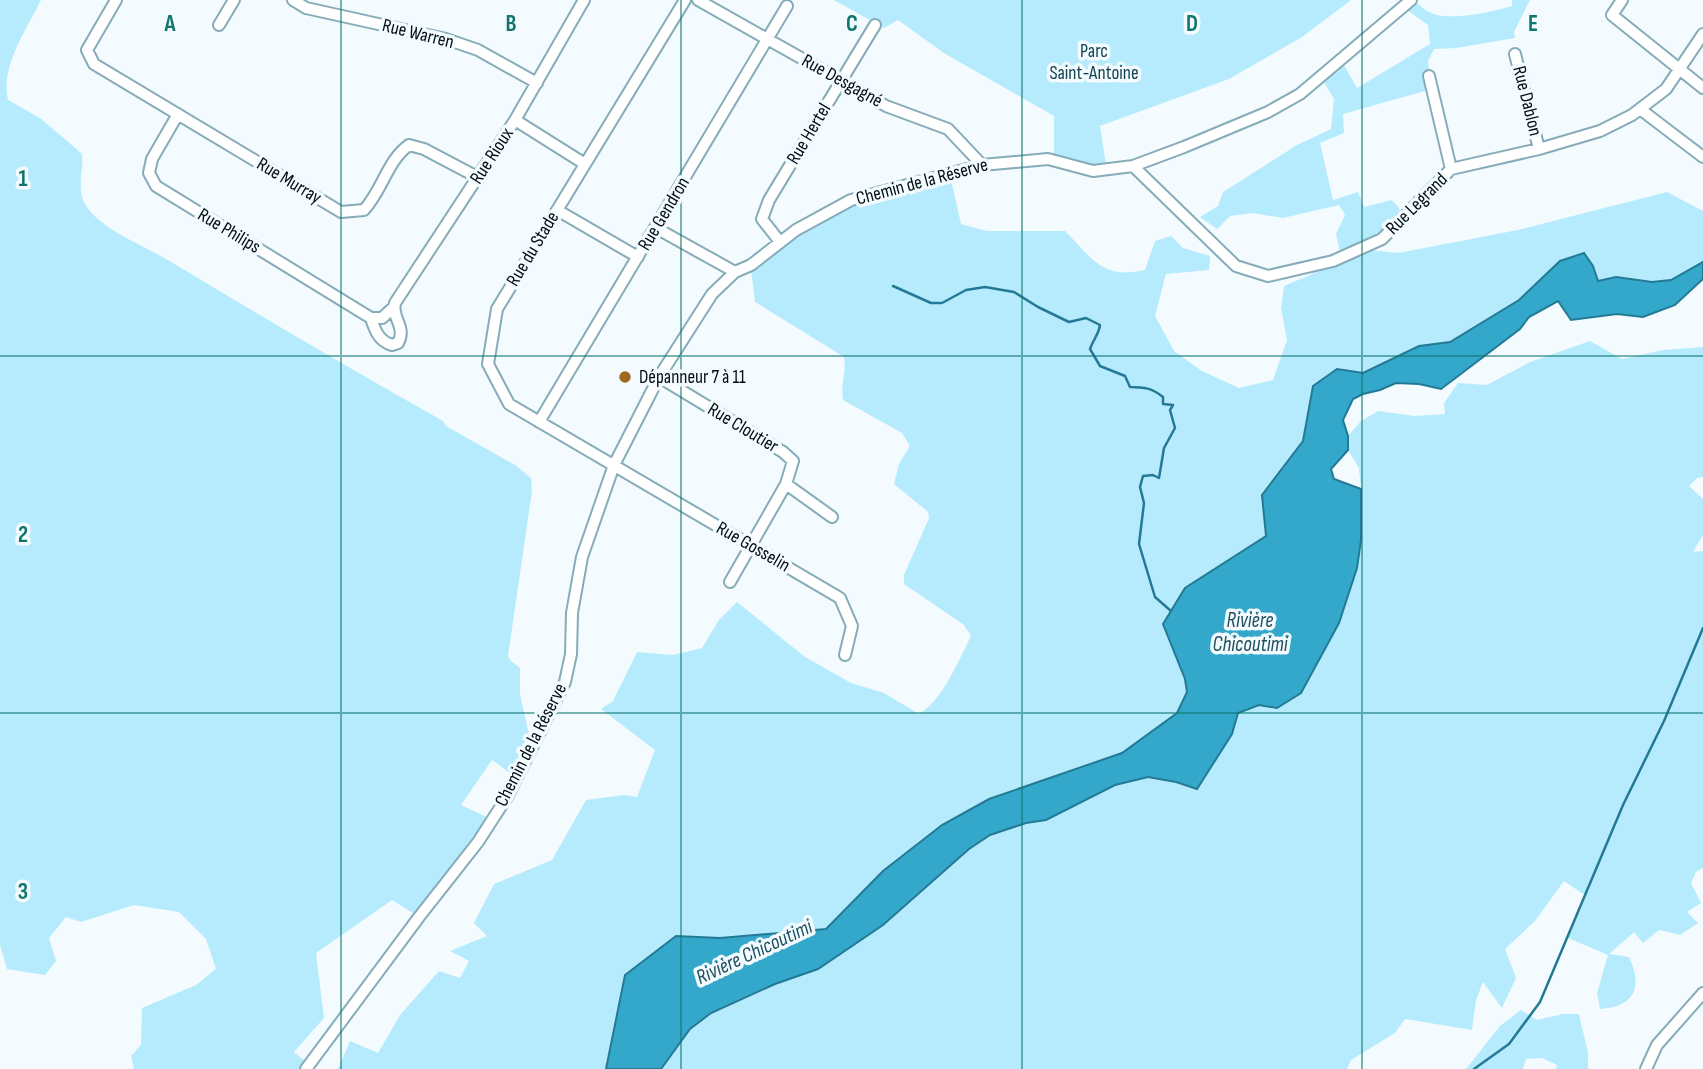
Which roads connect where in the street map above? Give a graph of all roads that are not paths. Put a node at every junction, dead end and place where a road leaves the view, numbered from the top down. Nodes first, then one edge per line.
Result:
1 (116, 0) edge
2 (234, 0) edge
3 (293, 0) edge
4 (584, 0) edge
5 (685, 0) edge
6 (698, 0) edge
7 (1411, 0) edge
8 (1622, 0) edge
9 (787, 6) dead end
10 (219, 25) dead end
11 (875, 25) dead end
12 (1703, 34) edge
13 (767, 39) junction
14 (1515, 54) dead end
15 (1679, 69) junction
16 (1429, 76) dead end
17 (841, 81) junction
18 (537, 83) junction
19 (1703, 88) edge
20 (1640, 109) junction
21 (178, 114) junction
22 (515, 120) junction
23 (1539, 149) junction
24 (1703, 157) edge
25 (585, 164) junction
26 (982, 164) junction
27 (1133, 166) junction
28 (1451, 169) junction
29 (479, 178) junction
30 (557, 211) junction
31 (656, 228) junction
32 (780, 242) junction
33 (638, 257) junction
34 (735, 272) junction
35 (394, 307) junction
36 (371, 318) junction
37 (659, 377) junction
38 (539, 422) junction
39 (614, 466) junction
40 (786, 484) junction
41 (832, 517) dead end
42 (751, 546) junction
43 (730, 582) dead end
44 (845, 654) dead end
45 (1703, 993) edge
46 (306, 1069) edge
47 (1646, 1069) edge

1 - 21 street, Rue Murray
2 - 10 street
3 - 18 street, Rue Warren
4 - 18 street, Rue Rioux
5 - 25 street, Rue du Stade
6 - 13 street, Rue Desgagné
7 - 27 street, Chemin de la Réserve
8 - 15 street
9 - 13 street, Rue Gendron
11 - 17 street, Rue Hertel
12 - 15 street, Rue Legrand
13 - 17 street, Rue Desgagné
13 - 31 street, Rue Gendron
14 - 23 street, Rue Dablon
15 - 19 street
15 - 20 street, Rue Legrand
16 - 28 street
17 - 26 street, Rue Desgagné
17 - 32 street, Rue Hertel
18 - 22 street, Rue Rioux
20 - 23 street, Rue Legrand
20 - 24 street
21 - 29 street, Rue Murray
21 - 36 street, Rue Philips
22 - 25 street
22 - 29 street, Rue Rioux
23 - 28 street, Rue Legrand
25 - 30 street, Rue du Stade
26 - 27 street, Chemin de la Réserve
26 - 32 street, Chemin de la Réserve
27 - 28 street, Rue Legrand
29 - 35 street, Rue Rioux
30 - 33 street
30 - 38 street, Rue du Stade
31 - 33 street, Rue Gendron
31 - 34 street
32 - 34 street, Chemin de la Réserve
33 - 38 street, Rue Gendron
34 - 37 street, Chemin de la Réserve
35 - 36 street
35 - 36 street
37 - 39 street, Chemin de la Réserve
37 - 40 street, Rue Cloutier
38 - 39 street, Rue du Stade
39 - 42 street, Rue Gosselin
39 - 46 street, Chemin de la Réserve
40 - 41 street
40 - 42 street
42 - 43 street
42 - 44 street, Rue Gosselin
45 - 47 street

